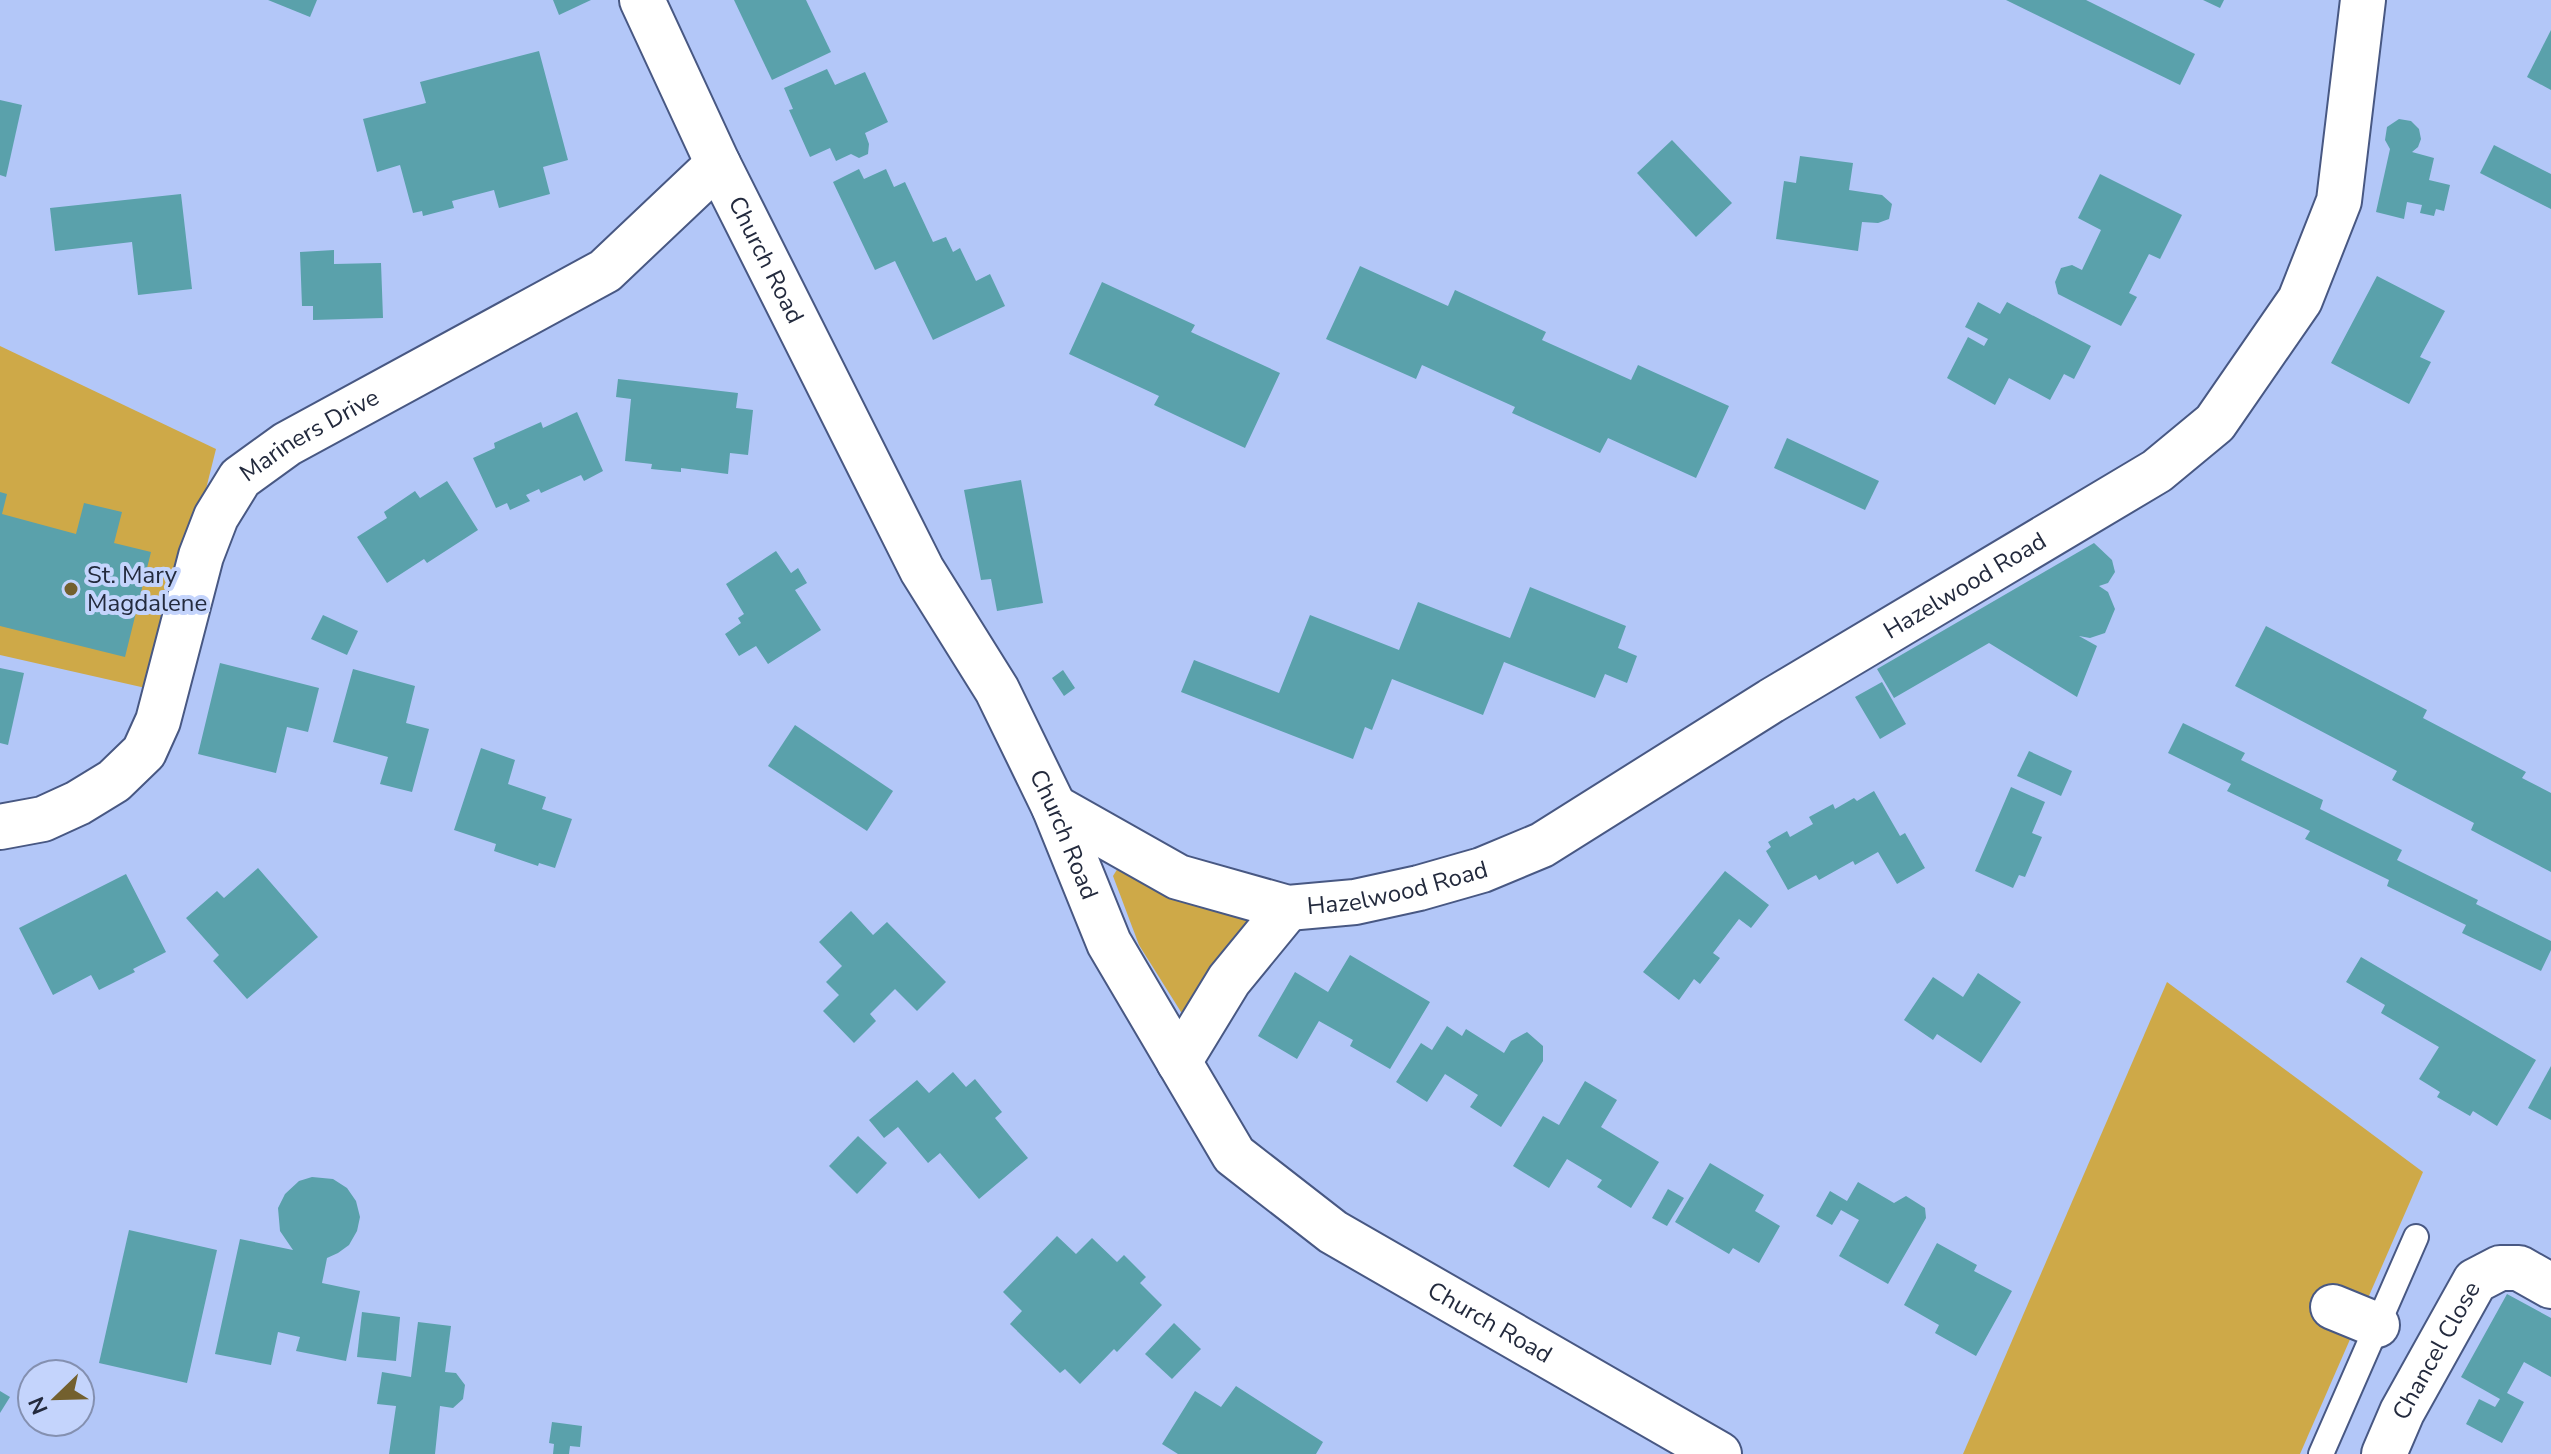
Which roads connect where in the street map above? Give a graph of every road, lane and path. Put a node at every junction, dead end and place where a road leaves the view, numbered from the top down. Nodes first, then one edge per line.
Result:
1 (642, 0) edge
2 (2363, 0) edge
3 (718, 164) junction
4 (1054, 807) junction
5 (0, 827) edge
6 (1288, 908) junction
7 (1179, 1062) junction
8 (2416, 1237) dead end
9 (2551, 1286) edge
10 (2333, 1307) dead end
11 (2377, 1325) junction
12 (1719, 1454) edge
13 (2321, 1454) edge
14 (2384, 1454) edge

1 - 3 street, Church Road
2 - 6 street, Hazelwood Road
3 - 4 street, Church Road
3 - 5 street, Mariners Drive
4 - 6 street, Hazelwood Road
4 - 7 street, Church Road
6 - 7 street, Hazelwood Road
7 - 12 street, Church Road
8 - 11 lane
9 - 14 street, Chancel Close
10 - 11 street
11 - 13 lane

